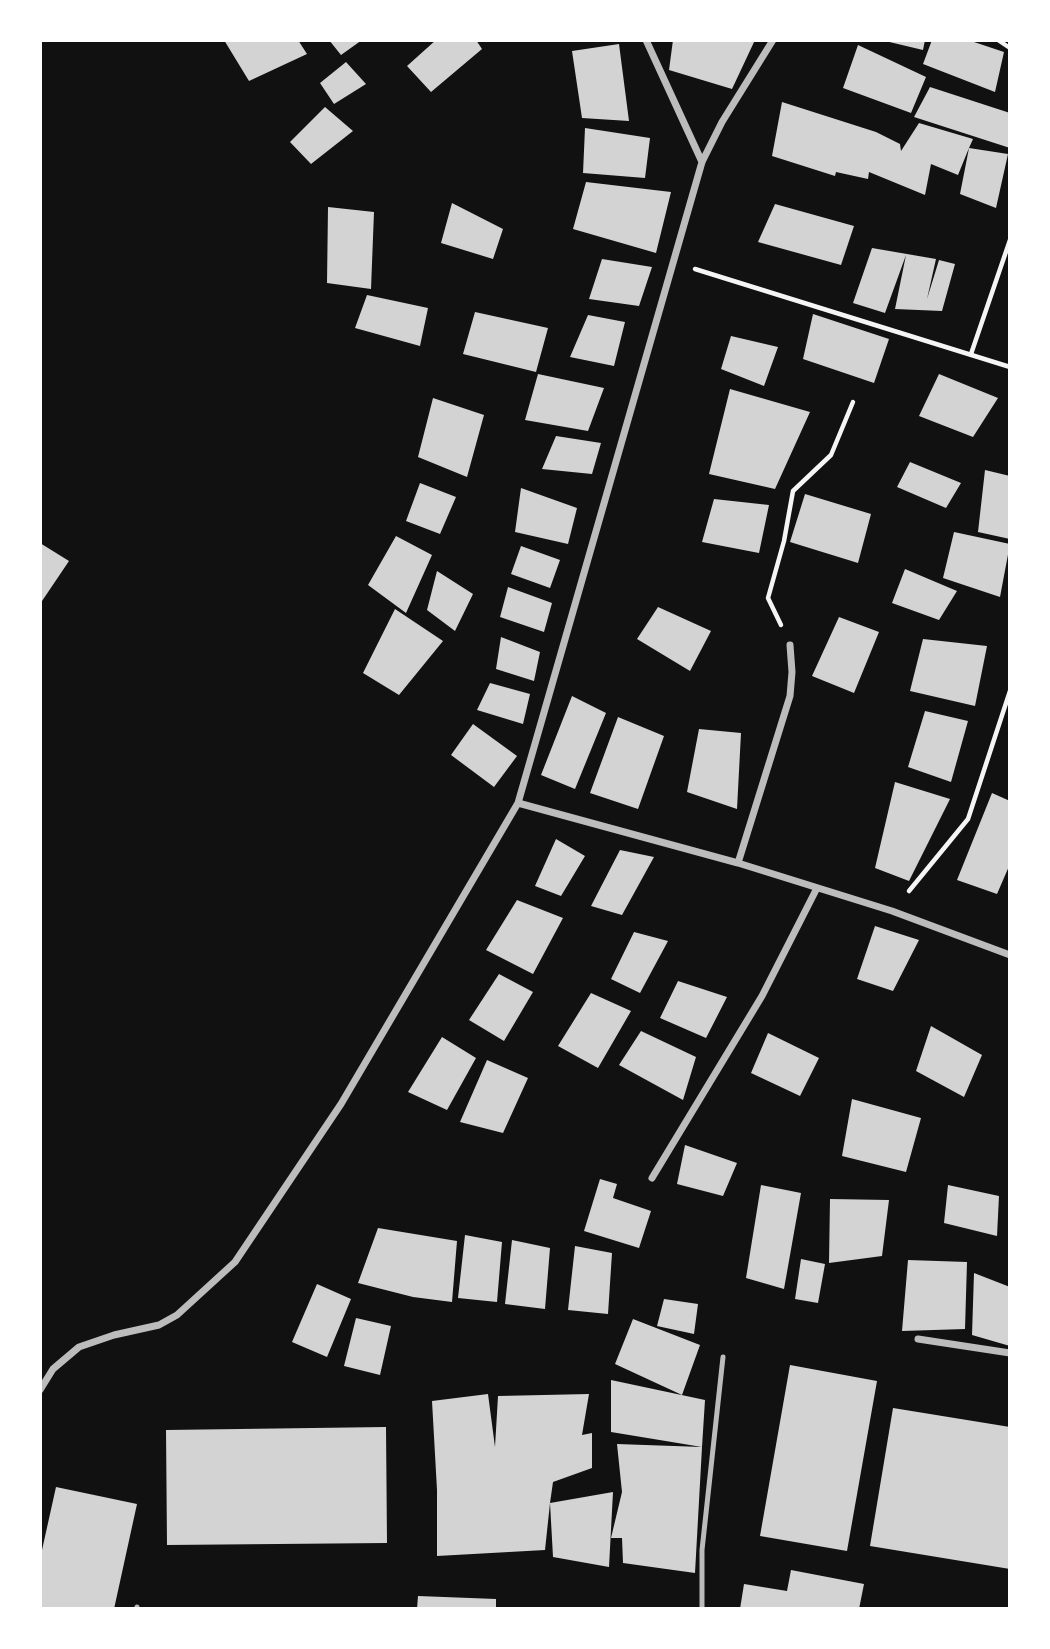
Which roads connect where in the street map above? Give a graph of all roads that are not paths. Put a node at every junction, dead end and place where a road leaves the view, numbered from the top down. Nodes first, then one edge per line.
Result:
1 (646, 40) edge
2 (773, 40) edge
3 (702, 162) junction
4 (790, 645) road end
5 (518, 803) junction
6 (738, 863) junction
7 (817, 888) junction
8 (1010, 956) edge
9 (652, 1178) dead end
10 (918, 1339) dead end
11 (1010, 1353) edge
12 (723, 1357) dead end
13 (40, 1390) edge
14 (702, 1609) edge

1 - 3 street
2 - 3 street
3 - 5 street
4 - 6 street
5 - 6 street
5 - 13 street
6 - 7 street
7 - 8 street
7 - 9 street
10 - 11 street
12 - 14 lane

